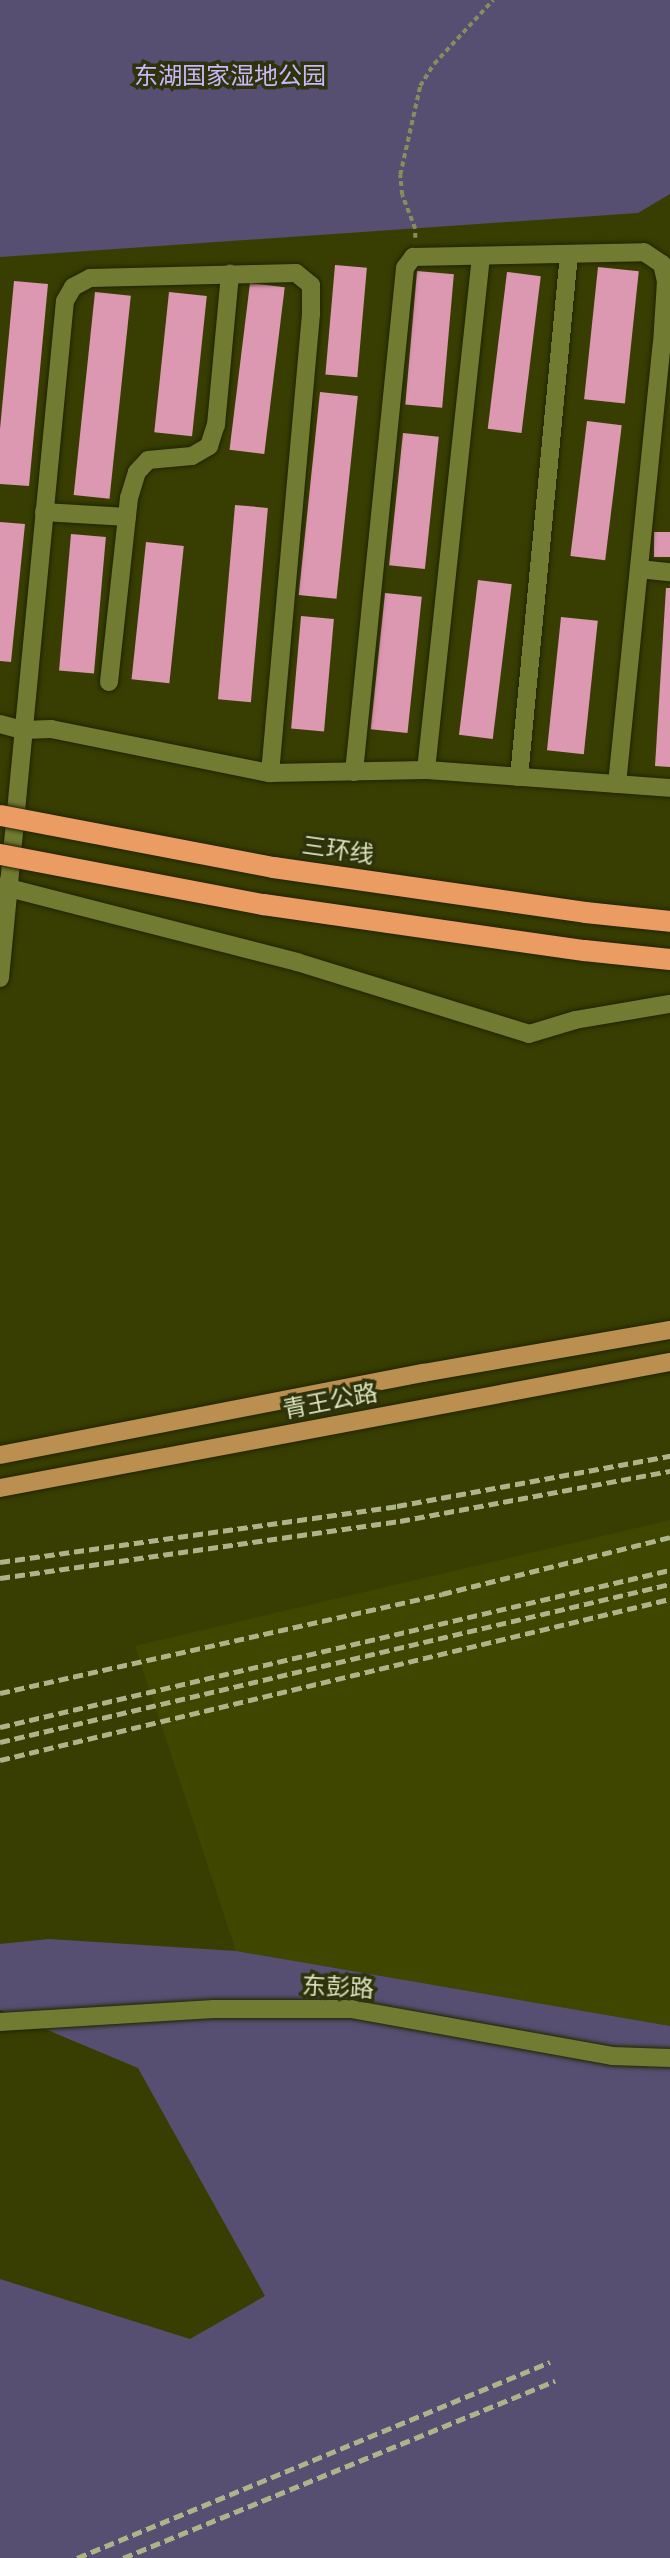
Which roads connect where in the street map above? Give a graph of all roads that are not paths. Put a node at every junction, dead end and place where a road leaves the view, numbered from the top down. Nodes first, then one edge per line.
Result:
1 (569, 254) junction
2 (481, 256) junction
3 (230, 274) junction
4 (666, 344) edge
5 (44, 512) junction
6 (127, 517) junction
7 (639, 569) junction
8 (670, 572) edge
9 (109, 682) dead end
10 (0, 724) edge
11 (23, 730) junction
12 (426, 770) junction
13 (354, 772) junction
14 (270, 773) junction
15 (519, 777) junction
16 (617, 784) junction
17 (670, 788) edge
18 (0, 816) edge
19 (0, 854) edge
20 (5, 887) edge
21 (670, 921) edge
22 (670, 959) edge
23 (0, 978) edge
24 (670, 1004) edge
25 (670, 1330) edge
26 (670, 1362) edge
27 (0, 1455) edge
28 (0, 1488) edge
29 (0, 2022) edge
30 (670, 2058) edge

1 - 2 street
1 - 4 street
1 - 15 street
2 - 12 street
2 - 13 street
3 - 5 street
3 - 6 street
3 - 14 street
4 - 7 street
5 - 6 street
5 - 11 street
6 - 9 street
7 - 8 street
7 - 16 street
10 - 11 street
11 - 14 street
11 - 20 street
12 - 13 street
12 - 15 street
13 - 14 street
15 - 16 street
16 - 17 street
18 - 21 highway, 三环线, bridge
19 - 22 highway, bridge
20 - 23 street
20 - 24 street
25 - 27 main road, 青王公路
26 - 28 main road, 青王公路
29 - 30 street, 东彭路

